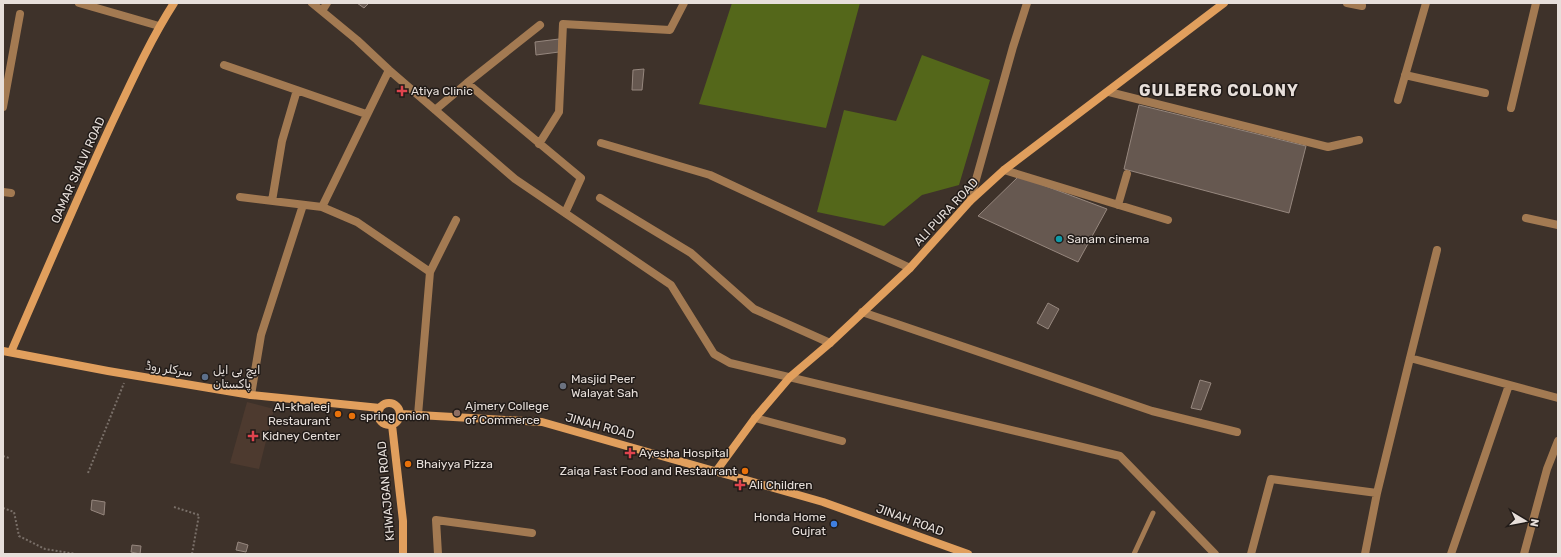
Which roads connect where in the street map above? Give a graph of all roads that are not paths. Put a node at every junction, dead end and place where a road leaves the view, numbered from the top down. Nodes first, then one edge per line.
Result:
1 (79, 3) edge
2 (174, 3) edge
3 (312, 3) edge
4 (327, 3) edge
5 (684, 3) edge
6 (1027, 3) edge
7 (1224, 3) edge
8 (1347, 3) edge
9 (1426, 3) edge
10 (1536, 3) edge
11 (1362, 6) dead end
12 (322, 11) junction
13 (20, 14) dead end
14 (540, 25) dead end
15 (159, 26) junction
16 (224, 65) dead end
17 (389, 70) junction
18 (1405, 75) junction
19 (467, 82) junction
20 (297, 90) junction
21 (1109, 92) junction
22 (1486, 93) dead end
23 (1398, 100) dead end
24 (3, 107) edge
25 (1511, 108) dead end
26 (435, 110) junction
27 (366, 114) junction
28 (1359, 140) dead end
29 (601, 143) dead end
30 (539, 144) junction
31 (1004, 170) junction
32 (1127, 174) dead end
33 (240, 197) dead end
34 (600, 198) dead end
35 (272, 201) junction
36 (970, 202) junction
37 (303, 205) junction
38 (1118, 205) junction
39 (322, 207) junction
40 (566, 214) junction
41 (1526, 218) dead end
42 (456, 220) dead end
43 (1168, 220) dead end
44 (1558, 226) edge
45 (1437, 250) dead end
46 (910, 268) junction
47 (430, 272) junction
48 (862, 312) junction
49 (830, 343) junction
50 (7, 351) edge
51 (1410, 358) junction
52 (790, 377) junction
53 (1509, 385) junction
54 (251, 395) junction
55 (1558, 398) edge
56 (380, 408) junction
57 (401, 414) junction
58 (418, 415) junction
59 (755, 418) junction
60 (392, 425) junction
61 (1237, 432) dead end
62 (842, 441) dead end
63 (1558, 441) edge
64 (717, 470) junction
65 (1377, 493) junction
66 (1153, 513) dead end
67 (532, 533) dead end
68 (403, 554) edge
69 (438, 554) edge
70 (968, 554) edge
71 (1134, 554) edge
72 (1215, 554) edge
73 (1252, 554) edge
74 (1366, 554) edge
75 (1451, 554) edge
76 (1524, 554) edge

1 - 15 street
2 - 15 street, QAMAR SIALVI ROAD
3 - 12 street
4 - 12 street
5 - 30 street
6 - 36 street
7 - 21 street, ALI PURA ROAD
8 - 11 street
9 - 18 street
10 - 25 street
12 - 17 street
13 - 24 street
14 - 19 street
15 - 50 street, QAMAR SIALVI ROAD
16 - 20 street
17 - 26 street
17 - 27 street
18 - 22 street
18 - 23 street
19 - 26 street
19 - 30 street
20 - 27 street
20 - 35 street
21 - 28 street
21 - 31 street, ALI PURA ROAD
26 - 40 street
27 - 39 street
29 - 46 street
30 - 40 street
31 - 36 street, ALI PURA ROAD
31 - 38 street
32 - 38 street
33 - 35 street
34 - 49 street
35 - 37 street
36 - 46 street, ALI PURA ROAD
37 - 39 street
37 - 54 street
38 - 43 street
39 - 47 street
40 - 52 street
41 - 44 street
42 - 47 street
45 - 51 street
46 - 48 street, ALI PURA ROAD
47 - 58 street
48 - 49 street, ALI PURA ROAD
48 - 61 street
49 - 52 street, ALI PURA ROAD
50 - 54 street, سرکلر روڈ
51 - 53 street
51 - 65 street
52 - 59 street, ALI PURA ROAD
52 - 72 street
53 - 55 street
53 - 75 street
54 - 56 street, سرکلر روڈ
56 - 57 street
56 - 60 street
57 - 58 street, JINAH ROAD
57 - 60 street
58 - 64 street, JINAH ROAD
59 - 62 street
59 - 64 street, ALI PURA ROAD
60 - 68 street, KHWAJGAN ROAD
63 - 76 street
64 - 70 street, JINAH ROAD
65 - 73 street
65 - 74 street
66 - 71 lane
67 - 69 street

